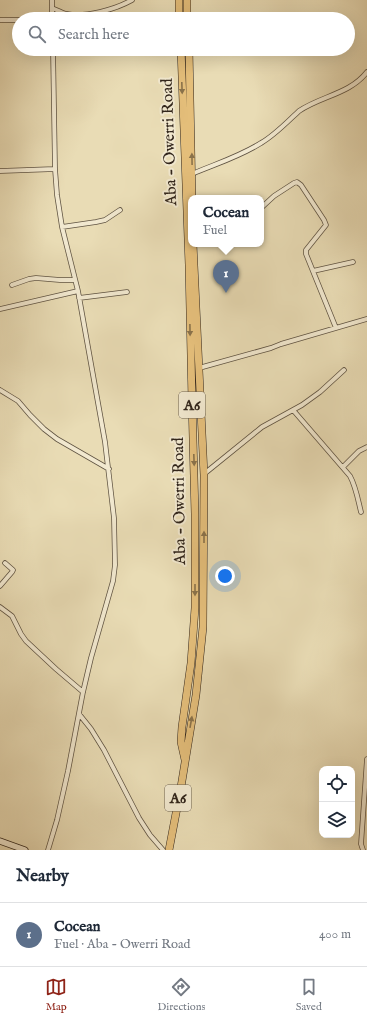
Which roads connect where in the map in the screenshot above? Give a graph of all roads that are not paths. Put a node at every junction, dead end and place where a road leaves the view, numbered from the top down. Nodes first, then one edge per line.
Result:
1 (52, 0) edge
2 (132, 0) edge
3 (179, 0) edge
4 (187, 0) edge
5 (52, 8) junction
6 (52, 12) edge
7 (60, 12) edge
8 (96, 12) edge
9 (179, 12) edge
10 (188, 12) edge
11 (0, 20) edge
12 (12, 20) edge
13 (53, 56) edge
14 (181, 56) edge
15 (189, 56) edge
16 (367, 72) edge
17 (55, 169) junction
18 (0, 171) edge
19 (192, 174) junction
20 (192, 195) edge
21 (264, 205) edge
22 (120, 210) dead end
23 (62, 227) junction
24 (188, 238) edge
25 (188, 247) edge
26 (193, 247) edge
27 (353, 262) dead end
28 (313, 271) junction
29 (75, 280) junction
30 (12, 285) dead end
31 (78, 291) junction
32 (127, 292) dead end
33 (79, 298) junction
34 (0, 309) edge
35 (367, 319) edge
36 (336, 328) junction
37 (198, 368) junction
38 (344, 370) dead end
39 (0, 390) edge
40 (293, 410) junction
41 (367, 447) edge
42 (343, 467) junction
43 (108, 470) junction
44 (204, 475) junction
45 (361, 512) dead end
46 (5, 563) dead end
47 (0, 586) edge
48 (0, 607) edge
49 (83, 692) junction
50 (79, 714) junction
51 (185, 760) junction
52 (367, 760) edge
53 (366, 787) edge
54 (365, 818) edge
55 (171, 836) junction
56 (0, 841) edge
57 (25, 850) edge
58 (48, 850) edge
59 (163, 850) edge
60 (169, 850) edge
61 (363, 850) edge

1 - 5 street
2 - 8 street
3 - 9 highway
4 - 10 highway
5 - 6 street
5 - 7 street
11 - 12 street
13 - 17 street
14 -> 24 highway, Aba - Owerri Road / A6
19 -> 15 highway, Aba - Owerri Road
16 - 19 street
17 - 18 street
17 - 23 street
19 - 20 highway, Aba - Owerri Road
21 - 28 street
22 - 23 street
23 - 29 street
25 -> 51 highway, Aba - Owerri Road / A6
26 - 37 highway, Aba - Owerri Road / A6
27 - 28 street
28 - 36 street
29 - 30 street
29 - 31 street
31 - 33 street
31 - 34 street
32 - 33 street
33 - 43 street
35 - 36 street
36 - 37 street
37 - 44 highway, Aba - Owerri Road / A6
38 - 40 street
39 - 43 street
40 - 42 street
40 - 44 street
41 - 42 street
42 - 45 street
43 - 49 street
51 -> 44 highway, Aba - Owerri Road / A6
46 - 47 street
48 - 49 street
49 - 50 street
50 - 58 street
50 - 59 street
51 - 55 highway, Aba - Owerri Road / A6
52 - 53 street
53 - 54 street
54 - 61 street
55 - 59 highway, Aba - Owerri Road / A6
55 - 60 highway, Aba - Owerri Road / A6
56 - 57 main road

